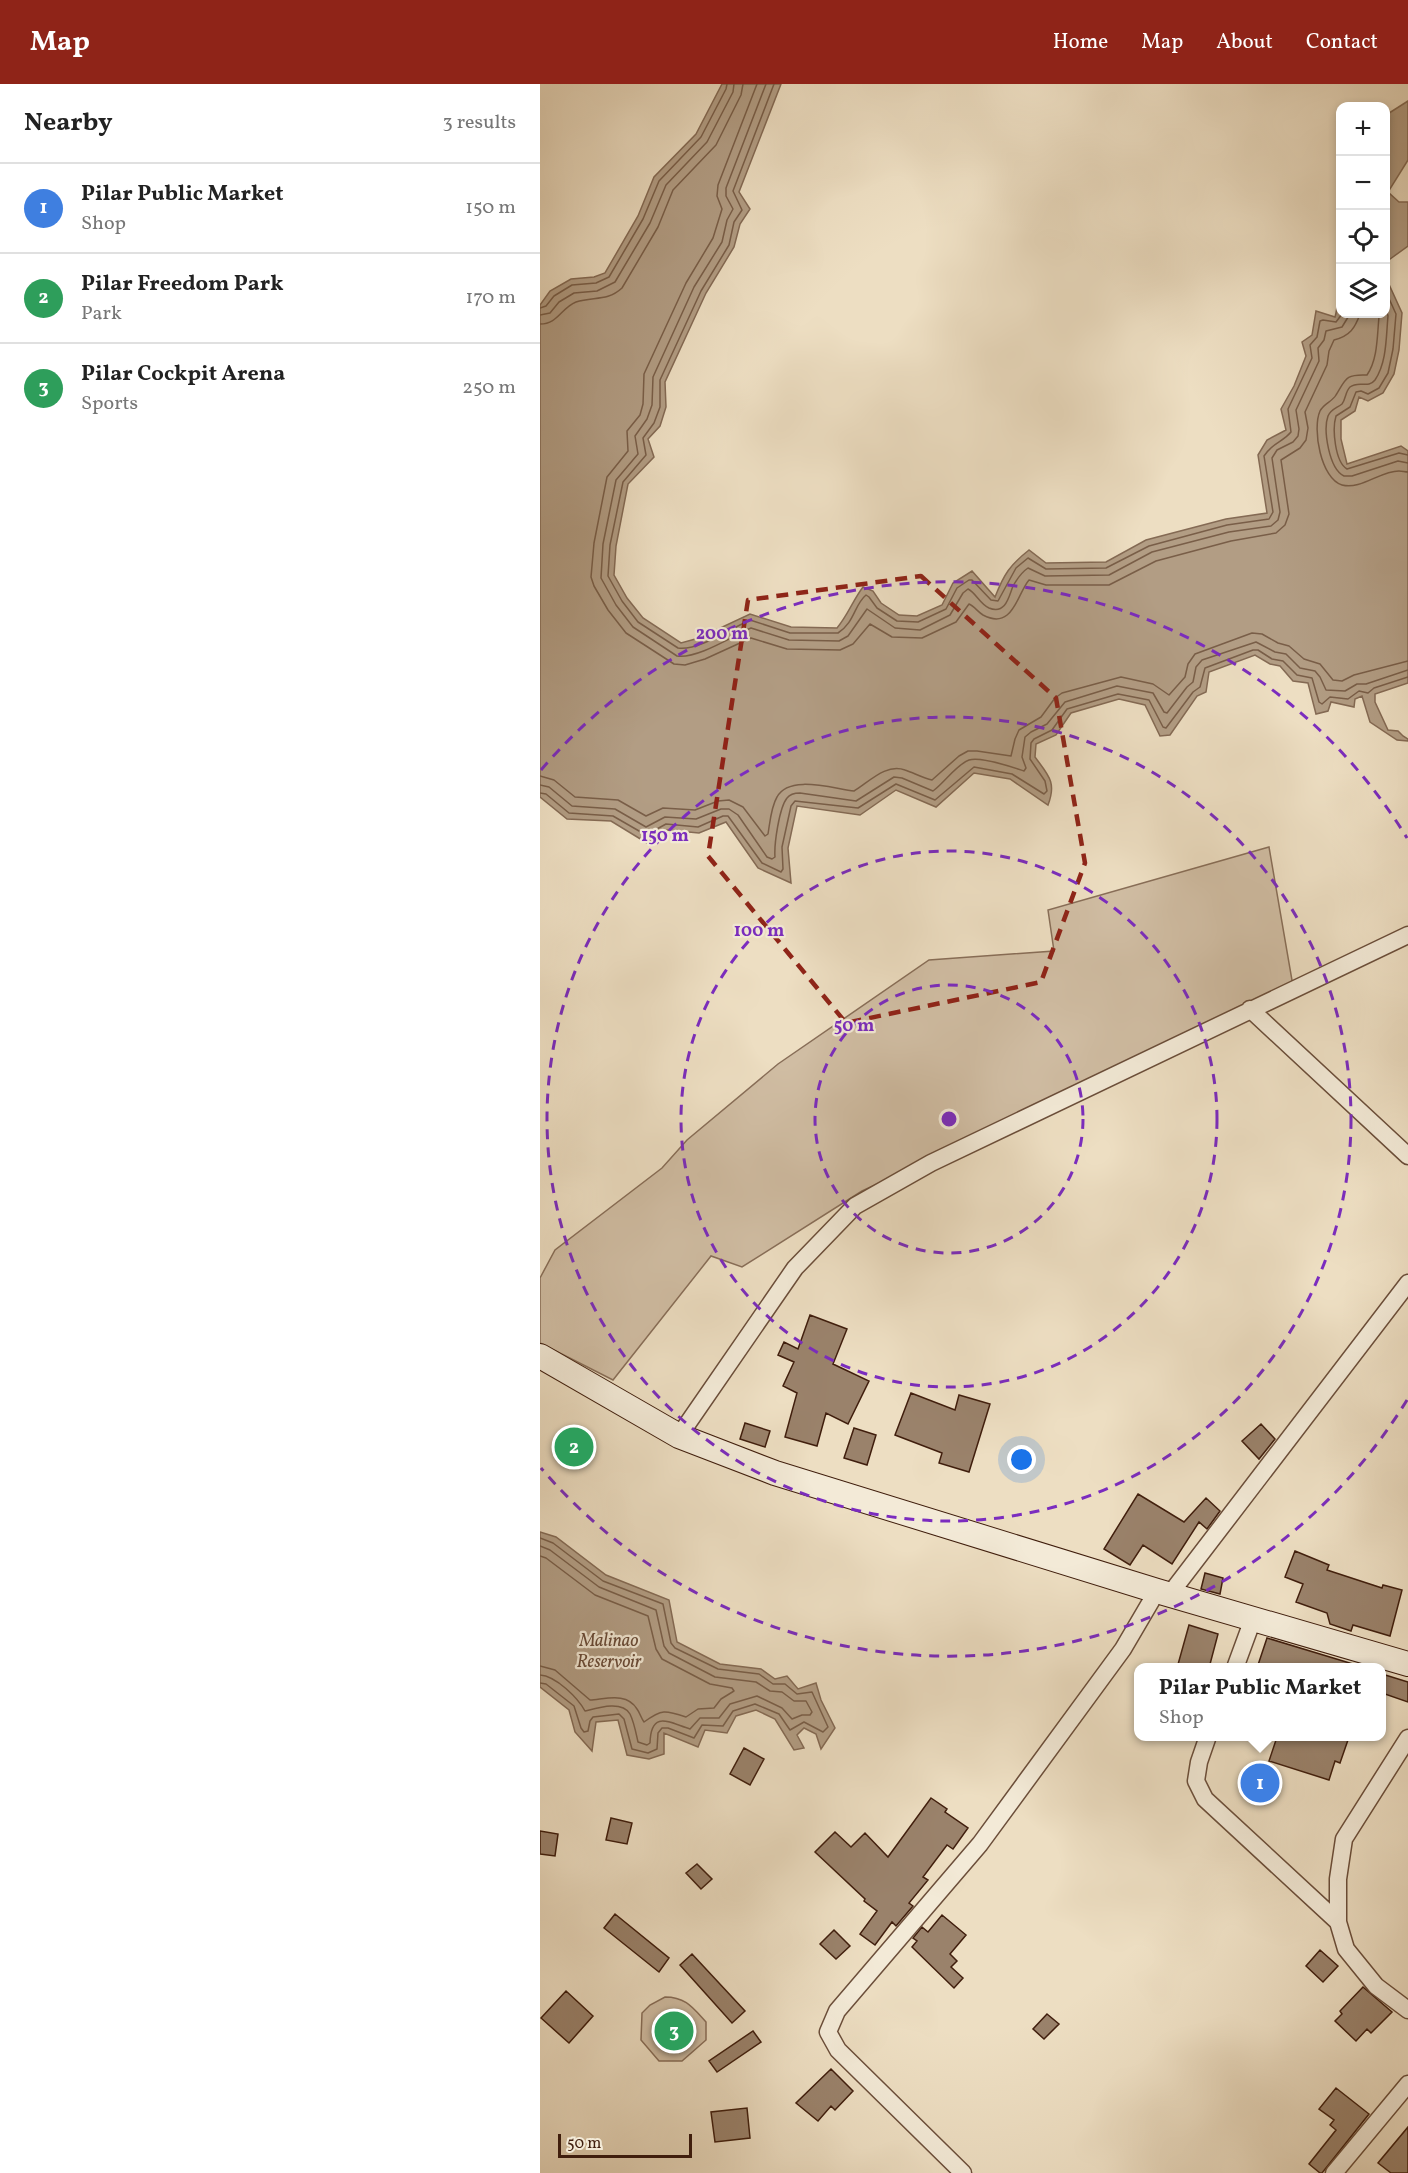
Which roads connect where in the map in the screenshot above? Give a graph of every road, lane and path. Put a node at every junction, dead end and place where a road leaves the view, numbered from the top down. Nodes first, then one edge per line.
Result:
1 (1408, 935) edge
2 (1251, 1009) junction
3 (1408, 1156) edge
4 (1408, 1283) edge
5 (540, 1356) edge
6 (679, 1436) junction
7 (1163, 1593) junction
8 (1253, 1619) junction
9 (1236, 1663) edge
10 (1408, 1664) edge
11 (1408, 1738) edge
12 (1206, 1741) edge
13 (1338, 1922) junction
14 (1408, 2010) edge
15 (1408, 2084) edge
16 (963, 2173) edge
17 (1334, 2173) edge

1 - 2 street
2 - 3 street
2 - 6 street
4 - 7 street
5 - 6 main road
6 - 7 main road
7 - 8 main road
7 - 16 street
8 - 9 street
8 - 10 main road
11 - 13 street
12 - 13 street
13 - 14 street
15 - 17 street

